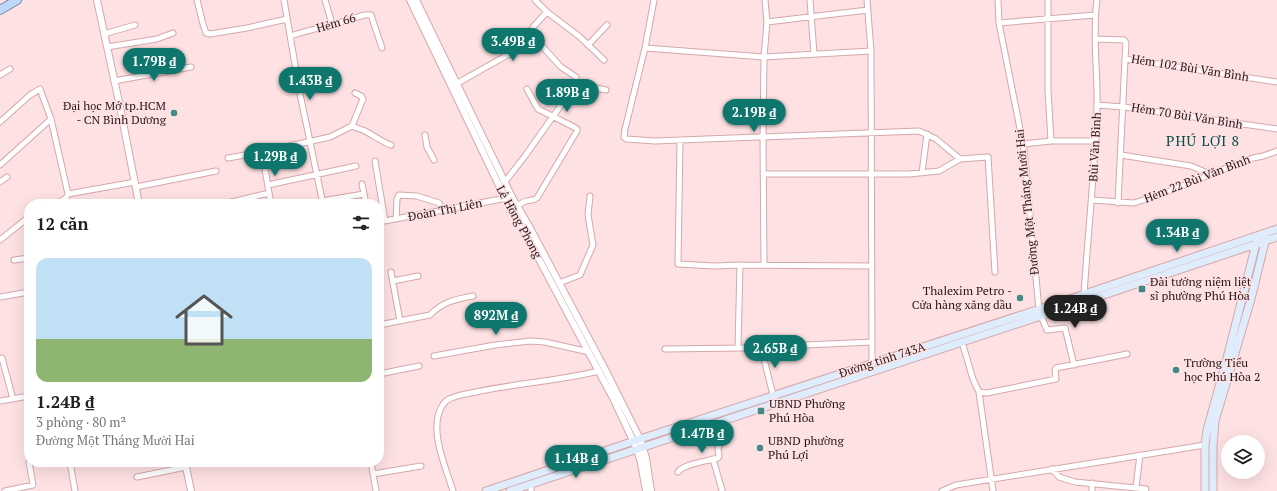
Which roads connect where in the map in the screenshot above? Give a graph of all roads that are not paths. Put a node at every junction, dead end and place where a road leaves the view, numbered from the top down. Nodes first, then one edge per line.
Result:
1 (8, 0) edge
2 (17, 0) edge
3 (97, 0) edge
4 (198, 0) edge
5 (284, 0) edge
6 (325, 0) edge
7 (410, 0) edge
8 (416, 0) edge
9 (535, 0) edge
10 (654, 0) edge
11 (765, 0) edge
12 (810, 0) edge
13 (867, 0) edge
14 (998, 0) edge
15 (1048, 0) edge
16 (1097, 0) edge
17 (0, 4) edge
18 (0, 10) edge
19 (868, 10) junction
20 (547, 12) junction
21 (1095, 15) junction
22 (811, 17) junction
23 (287, 19) junction
24 (1047, 20) junction
25 (767, 22) junction
26 (999, 23) junction
27 (332, 24) junction
28 (135, 25) dead end
29 (607, 25) dead end
30 (173, 33) dead end
31 (104, 34) junction
32 (290, 36) junction
33 (1096, 39) junction
34 (588, 45) junction
35 (542, 46) dead end
36 (107, 47) junction
37 (382, 48) dead end
38 (645, 48) junction
39 (871, 51) junction
40 (814, 54) junction
41 (764, 57) junction
42 (1125, 59) junction
43 (604, 60) dead end
44 (191, 67) dead end
45 (10, 69) dead end
46 (0, 75) edge
47 (114, 81) junction
48 (1277, 82) edge
49 (456, 84) junction
50 (576, 84) junction
51 (527, 89) dead end
52 (606, 90) dead end
53 (355, 93) dead end
54 (1097, 104) junction
55 (1124, 107) junction
56 (553, 118) junction
57 (51, 119) junction
58 (0, 122) edge
59 (352, 126) junction
60 (1277, 129) edge
61 (872, 132) junction
62 (927, 134) junction
63 (424, 135) dead end
64 (763, 138) junction
65 (680, 140) junction
66 (1051, 141) junction
67 (1096, 141) junction
68 (310, 142) junction
69 (1023, 144) junction
70 (391, 145) dead end
71 (1277, 151) edge
72 (262, 152) junction
73 (1121, 155) junction
74 (228, 158) dead end
75 (960, 159) junction
76 (434, 160) dead end
77 (375, 162) dead end
78 (0, 165) edge
79 (356, 166) dead end
80 (216, 171) dead end
81 (316, 173) junction
82 (922, 173) junction
83 (763, 174) junction
84 (872, 174) junction
85 (1210, 174) junction
86 (8, 177) dead end
87 (0, 182) edge
88 (504, 183) junction
89 (362, 184) dead end
90 (136, 185) junction
91 (268, 185) junction
92 (269, 193) junction
93 (68, 194) junction
94 (364, 194) junction
95 (590, 196) dead end
96 (508, 198) junction
97 (64, 199) edge
98 (138, 199) edge
99 (244, 199) edge
100 (270, 199) edge
101 (321, 199) edge
102 (341, 199) edge
103 (365, 199) edge
104 (381, 199) edge
105 (1092, 200) junction
106 (1118, 203) junction
107 (518, 207) junction
108 (442, 210) junction
109 (384, 215) edge
110 (396, 219) junction
111 (24, 221) edge
112 (385, 221) joint
113 (1277, 229) edge
114 (1266, 237) junction
115 (1277, 237) edge
116 (0, 240) edge
117 (1257, 240) junction
118 (24, 259) edge
119 (14, 260) dead end
120 (740, 265) junction
121 (764, 265) junction
122 (872, 266) junction
123 (391, 272) dead end
124 (995, 272) dead end
125 (418, 276) dead end
126 (393, 281) junction
127 (559, 283) junction
128 (24, 293) edge
129 (474, 296) dead end
130 (0, 297) edge
131 (1085, 298) junction
132 (1040, 313) junction
133 (400, 320) junction
134 (384, 324) edge
135 (961, 338) junction
136 (872, 342) junction
137 (761, 347) junction
138 (738, 348) junction
139 (665, 349) dead end
140 (589, 352) junction
141 (1127, 354) dead end
142 (434, 356) dead end
143 (2, 358) dead end
144 (1231, 359) junction
145 (872, 363) junction
146 (1074, 365) junction
147 (419, 366) dead end
148 (599, 371) junction
149 (875, 371) junction
150 (384, 373) edge
151 (809, 384) junction
152 (811, 392) junction
153 (979, 392) junction
154 (774, 395) junction
155 (24, 397) edge
156 (13, 399) junction
157 (0, 401) edge
158 (745, 405) junction
159 (748, 412) junction
160 (720, 422) junction
161 (636, 440) junction
162 (1205, 445) junction
163 (640, 448) junction
164 (1140, 455) junction
165 (713, 459) junction
166 (421, 466) dead end
167 (30, 467) edge
168 (71, 467) edge
169 (177, 467) edge
170 (186, 467) edge
171 (372, 467) edge
172 (1052, 469) junction
173 (678, 472) dead end
174 (373, 474) junction
175 (137, 476) dead end
176 (992, 479) junction
177 (1092, 483) junction
178 (531, 488) edge
179 (1136, 488) junction
180 (1129, 489) edge
181 (1146, 489) dead end
182 (722, 490) dead end
183 (5, 491) edge
184 (75, 491) edge
185 (191, 491) edge
186 (376, 491) edge
187 (453, 491) edge
188 (486, 491) edge
189 (510, 491) edge
190 (646, 491) edge
191 (651, 491) edge
192 (942, 491) edge
193 (993, 491) edge
194 (1092, 491) edge
195 (1205, 491) edge
196 (1213, 491) edge

1 - 17 main road
2 - 18 main road
3 - 31 street
4 - 23 street
5 - 23 street
6 - 27 street
7 - 96 street, Lê Hồng Phong
8 - 49 street, Lê Hồng Phong
9 - 20 street
10 - 38 street
11 - 25 street
12 - 22 street
13 - 19 street
14 - 26 street, Đường Một Tháng Mười Hai
15 - 24 street
16 - 21 street, Bùi Văn Bình
19 - 22 street
19 - 39 street
20 - 34 street
20 - 49 street
21 - 24 street
21 - 33 street, Bùi Văn Bình
22 - 25 street
22 - 40 street
23 - 32 street
24 - 26 street
24 - 66 street
25 - 41 street
26 - 69 street, Đường Một Tháng Mười Hai
27 - 32 street, Hẻm 66
27 - 37 street, Hẻm 66
28 - 31 street
29 - 34 street
30 - 36 street
31 - 36 street
32 - 68 street
33 - 42 street, Hẻm 102 Bùi Văn Bình
33 - 54 street, Bùi Văn Bình
34 - 43 street
35 - 50 street
36 - 47 street
38 - 41 street
38 - 65 street
39 - 40 street
39 - 61 street
40 - 41 street
41 - 64 street
42 - 48 street, Hẻm 102 Bùi Văn Bình
42 - 55 street
44 - 47 street
45 - 46 street
47 - 90 street
49 - 88 street, Lê Hồng Phong
50 - 52 street
50 - 56 street
51 - 56 street
53 - 59 street
54 - 55 street, Hẻm 70 Bùi Văn Bình
54 - 67 street, Bùi Văn Bình
55 - 60 street, Hẻm 70 Bùi Văn Bình
55 - 73 street
56 - 88 street
56 - 107 street
57 - 58 street
57 - 78 street
57 - 93 street
59 - 68 street
59 - 70 street
61 - 62 street
61 - 64 street
61 - 84 street
62 - 75 street
62 - 82 street
63 - 76 street
64 - 65 street
64 - 83 street
65 - 120 street
66 - 67 street
66 - 69 street
67 - 105 street, Bùi Văn Bình
68 - 72 street
68 - 81 street
69 - 132 street, Đường Một Tháng Mười Hai
71 - 85 street, Hẻm 22 Bùi Văn Bình
72 - 74 street
72 - 91 street
73 - 85 street
73 - 106 street
75 - 82 street
75 - 124 street
77 - 104 street
79 - 81 street
80 - 90 street
81 - 91 street
81 - 101 street
82 - 84 street
83 - 84 street
83 - 121 street
84 - 122 street
85 - 106 street, Hẻm 22 Bùi Văn Bình
86 - 87 street
88 - 96 street, Lê Hồng Phong
89 - 94 street
90 - 93 street
90 - 98 street
91 - 92 street
92 - 99 street
92 - 100 street
93 - 97 street
94 - 102 street
94 - 103 street
95 - 127 street
96 - 107 street, Lê Hồng Phong
96 - 108 street, Đoàn Thị Liên
96 - 140 street, Lê Hồng Phong
105 - 106 street, Hẻm 22 Bùi Văn Bình
105 - 131 street, Bùi Văn Bình
107 - 127 street, Lê Hồng Phong
108 - 110 street, Đoàn Thị Liên
108 - 110 street
109 - 112 street
110 - 112 street, Đoàn Thị Liên
111 - 116 street
113 - 114 main road, Đường tỉnh 743A
114 - 115 main road, Đường tỉnh 743A
114 - 117 main road, Đường tỉnh 743A
114 - 144 main road
117 - 131 main road, Đường tỉnh 743A
117 - 144 main road
118 - 119 street
120 - 121 street
120 - 138 street
121 - 122 street
122 - 136 street
123 - 126 street
125 - 126 street
126 - 133 street
127 - 161 street, Lê Hồng Phong
128 - 130 street
129 - 133 street
131 - 132 main road, Đường tỉnh 743A
132 - 135 main road, Đường tỉnh 743A
132 - 146 street
133 - 134 street
135 - 145 main road, Đường tỉnh 743A
135 - 149 main road, Đường tỉnh 743A
135 - 153 street
136 - 137 street
136 - 145 street
137 - 138 street
137 - 154 street
138 - 139 street
140 - 142 street
140 - 148 street, Lê Hồng Phong
141 - 146 street
143 - 156 street
144 - 162 main road
144 - 196 main road
145 - 149 main road
145 - 151 main road, Đường tỉnh 743A
146 - 153 street
147 - 150 street
148 - 161 street, Lê Hồng Phong
148 - 187 street
149 - 152 main road, Đường tỉnh 743A
151 - 152 main road
151 - 154 main road, Đường tỉnh 743A
152 - 159 main road, Đường tỉnh 743A
153 - 176 street
154 - 158 main road, Đường tỉnh 743A
155 - 156 street
156 - 157 street
158 - 159 main road
158 - 161 main road, Đường tỉnh 743A
159 - 160 main road, Đường tỉnh 743A
160 - 163 main road, Đường tỉnh 743A
160 - 165 street
161 - 163 street
161 - 188 main road, Đường tỉnh 743A
162 - 164 street
162 - 195 main road
163 - 178 main road, Đường tỉnh 743A
163 - 190 street
163 - 191 street
164 - 172 street
164 - 179 street
165 - 173 street
165 - 182 street
166 - 174 street
167 - 183 street
168 - 184 street
169 - 175 street
170 - 185 street
171 - 174 street
172 - 176 street
172 - 177 street
174 - 186 street
176 - 192 street
176 - 193 street
177 - 180 street
177 - 194 street
178 - 189 main road, Đường tỉnh 743A
179 - 180 street
179 - 181 street

